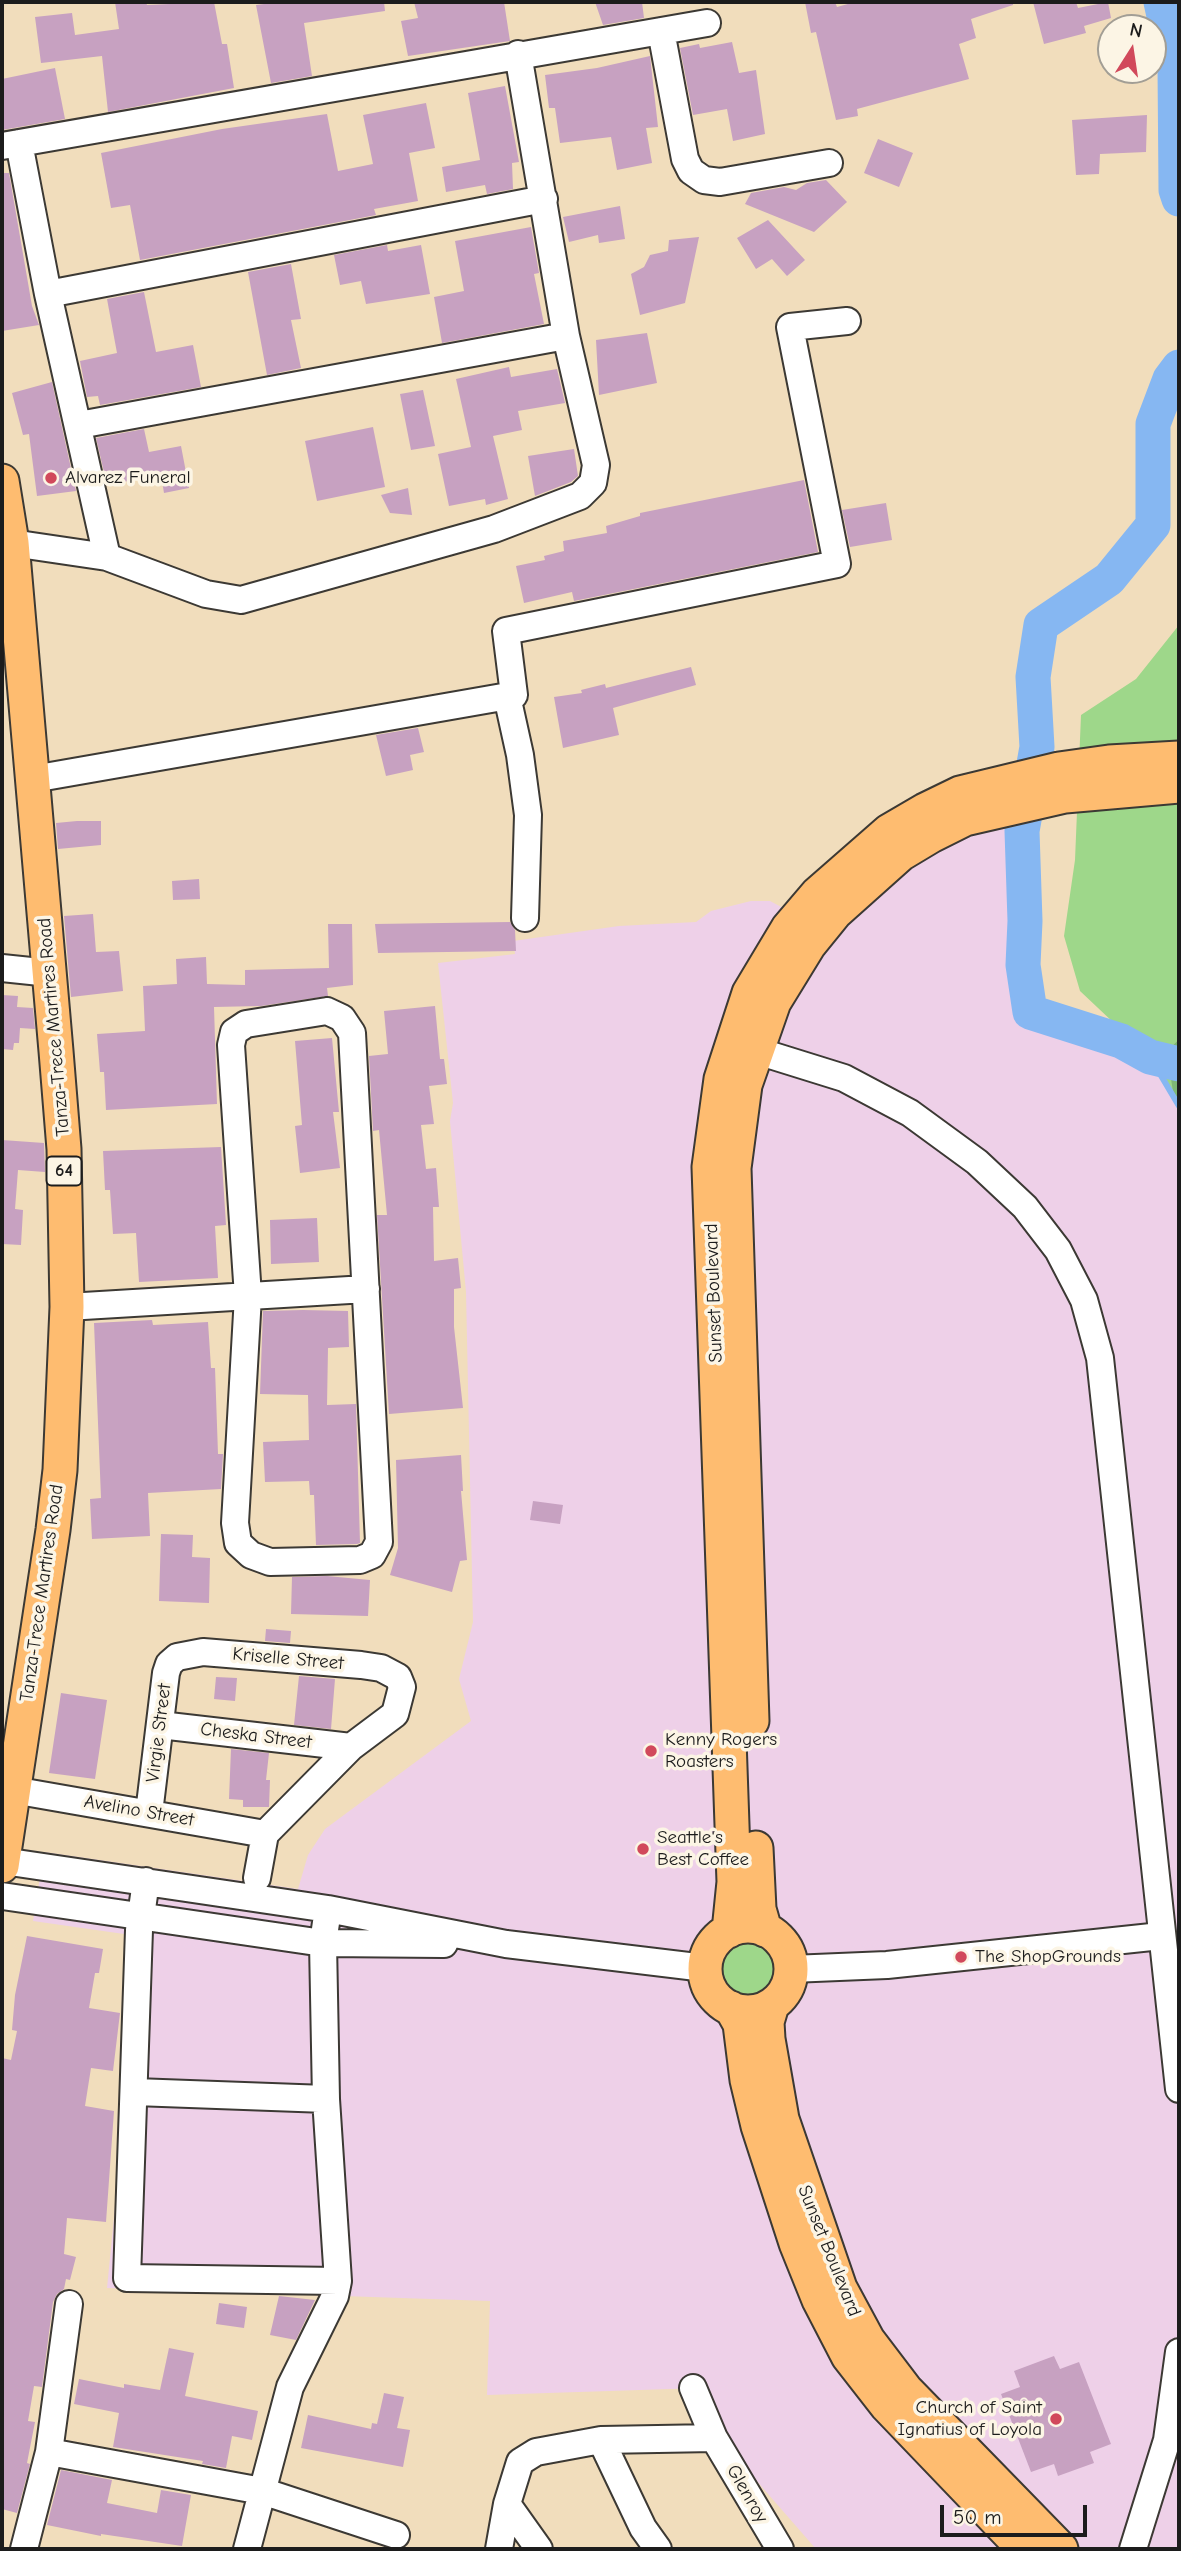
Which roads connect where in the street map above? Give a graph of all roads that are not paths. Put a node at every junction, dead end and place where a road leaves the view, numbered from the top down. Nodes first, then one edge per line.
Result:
1 (707, 23) dead end
2 (661, 31) junction
3 (518, 54) junction
4 (11, 144) edge
5 (829, 163) dead end
6 (544, 199) junction
7 (48, 295) junction
8 (847, 321) dead end
9 (566, 336) junction
10 (79, 425) junction
11 (2, 481) edge
12 (12, 543) junction
13 (107, 557) junction
14 (507, 696) junction
15 (1179, 758) edge
16 (33, 779) junction
17 (1062, 783) junction
18 (1179, 786) edge
19 (525, 918) dead end
20 (2, 968) edge
21 (50, 973) junction
22 (743, 1046) junction
23 (366, 1289) junction
24 (248, 1296) junction
25 (67, 1307) junction
26 (177, 1657) joint
27 (160, 1725) junction
28 (351, 1747) junction
29 (13, 1790) junction
30 (149, 1813) junction
31 (265, 1834) junction
32 (3, 1861) edge
33 (2, 1866) edge
34 (257, 1878) dead end
35 (146, 1881) junction
36 (2, 1896) edge
37 (328, 1909) junction
38 (141, 1917) junction
39 (765, 1930) junction
40 (729, 1931) junction
41 (1161, 1936) junction
42 (323, 1943) junction
43 (506, 1944) junction
44 (705, 1968) junction
45 (791, 1969) junction
46 (772, 2005) junction
47 (731, 2008) junction
48 (1179, 2089) edge
49 (135, 2092) junction
50 (326, 2099) junction
51 (338, 2281) junction
52 (69, 2304) dead end
53 (1179, 2352) edge
54 (693, 2388) dead end
55 (714, 2438) junction
56 (601, 2440) junction
57 (49, 2452) junction
58 (262, 2491) junction
59 (507, 2504) junction
60 (396, 2535) dead end
61 (24, 2549) edge
62 (247, 2549) edge
63 (499, 2549) edge
64 (539, 2549) edge
65 (658, 2549) edge
66 (780, 2549) edge
67 (1024, 2549) edge
68 (1061, 2549) edge
69 (1133, 2549) edge

1 - 2 street
2 - 3 street
2 - 5 street
3 - 4 street
3 - 6 street
4 - 7 street
6 - 7 street
6 - 9 street
7 - 10 street
8 - 14 street
9 - 10 street
9 - 13 street
10 - 13 street
11 - 12 main road, Tanza-Trece Martires Road / 64
12 - 13 street
12 - 16 main road, Tanza-Trece Martires Road / 64
14 - 16 street
14 - 19 street
15 - 17 main road
16 - 21 main road, Tanza-Trece Martires Road / 64
17 - 18 main road
17 - 22 main road, Sunset Boulevard
20 - 21 street
21 - 25 main road, Tanza-Trece Martires Road / 64
22 - 39 main road, Sunset Boulevard
22 - 40 main road, Sunset Boulevard
22 - 41 street
23 - 24 street
23 - 24 street
23 - 24 street
24 - 25 street
25 - 29 main road, Tanza-Trece Martires Road / 64
26 - 27 street, Virgie Street
26 - 28 street, Kriselle Street
27 - 28 street, Cheska Street
27 - 30 street, Virgie Street
28 - 31 street
29 - 30 street, Avelino Street
29 - 32 main road, Tanza-Trece Martires Road / 64
30 - 31 street, Avelino Street
31 - 34 street
32 - 33 main road, Tanza-Trece Martires Road / 64
32 - 35 street
35 - 37 street
35 - 38 street
36 - 38 street
37 - 42 street
37 - 43 street
38 - 42 street
38 - 49 street
39 - 40 main road
39 - 45 main road
40 - 44 main road
41 - 45 street
41 - 48 street
42 - 43 street
42 - 50 street
43 - 44 street
44 - 47 main road
45 - 46 main road
46 - 47 main road
46 - 68 main road, Sunset Boulevard
47 - 67 main road, Sunset Boulevard
49 - 50 street
49 - 51 street
50 - 51 street
51 - 58 street
52 - 57 street
53 - 69 street
54 - 55 street, Glenroy
55 - 56 street
55 - 66 street, Glenroy
56 - 59 street
56 - 65 street
57 - 58 street
57 - 61 street
58 - 60 street
58 - 62 street
59 - 63 street
59 - 64 street

